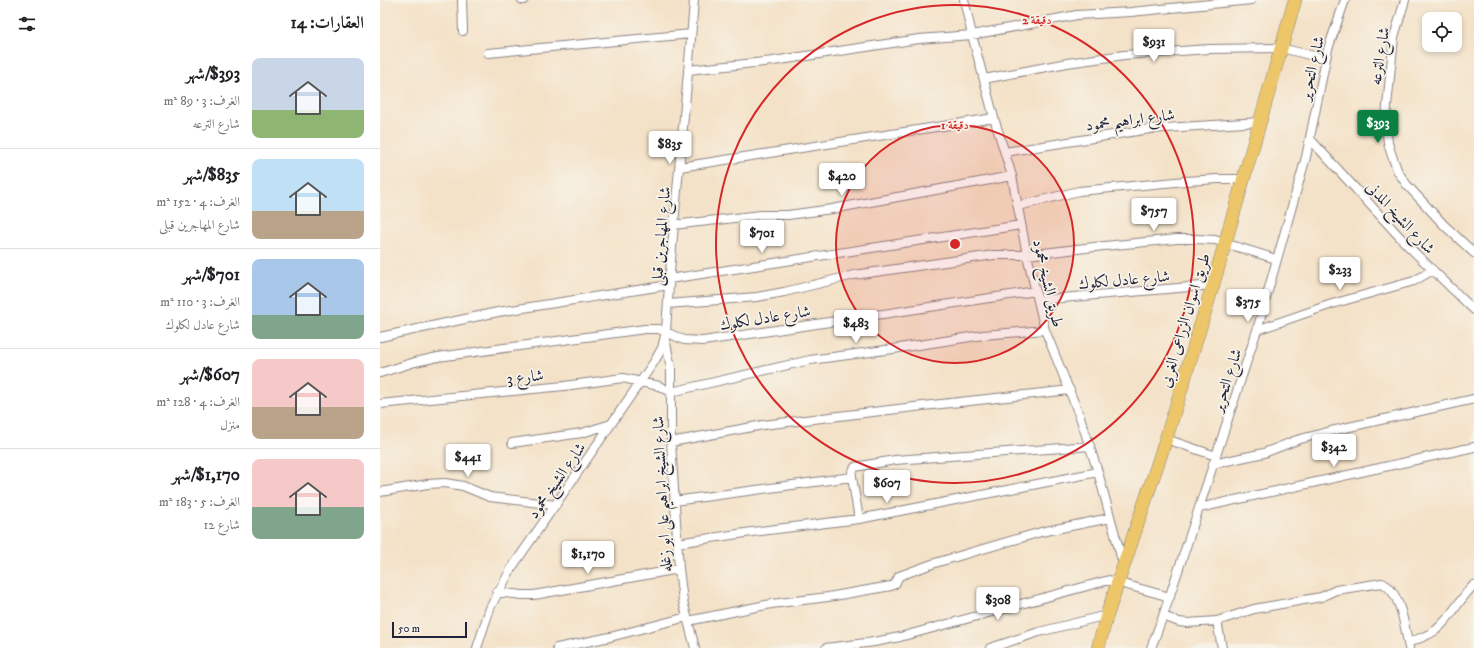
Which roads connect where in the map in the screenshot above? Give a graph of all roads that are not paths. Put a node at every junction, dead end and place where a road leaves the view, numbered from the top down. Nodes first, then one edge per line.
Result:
1 (462, 0) edge
2 (694, 0) edge
3 (964, 0) edge
4 (1251, 0) edge
5 (1295, 0) edge
6 (1345, 0) edge
7 (1406, 0) edge
8 (463, 31) dead end
9 (692, 34) junction
10 (972, 35) junction
11 (1281, 48) junction
12 (488, 53) dead end
13 (1326, 59) junction
14 (688, 70) junction
15 (984, 79) junction
16 (994, 118) junction
17 (1260, 122) junction
18 (1310, 140) junction
19 (1005, 152) junction
20 (680, 167) junction
21 (1012, 176) junction
22 (1243, 179) junction
23 (1018, 206) junction
24 (673, 225) junction
25 (1021, 225) junction
26 (1225, 242) junction
27 (1474, 253) edge
28 (1027, 255) junction
29 (1276, 259) junction
30 (1432, 270) junction
31 (669, 282) junction
32 (1213, 285) junction
33 (1036, 291) junction
34 (1038, 300) junction
35 (668, 304) junction
36 (1474, 310) edge
37 (1045, 330) junction
38 (1257, 330) junction
39 (666, 335) junction
40 (380, 337) edge
41 (380, 373) edge
42 (640, 382) junction
43 (1070, 390) junction
44 (671, 392) junction
45 (1474, 399) edge
46 (380, 404) edge
47 (612, 423) junction
48 (1166, 439) junction
49 (671, 442) junction
50 (512, 443) dead end
51 (1090, 446) junction
52 (1474, 447) edge
53 (1215, 460) junction
54 (1098, 472) junction
55 (852, 477) junction
56 (380, 492) edge
57 (674, 501) junction
58 (556, 505) junction
59 (1199, 508) junction
60 (1110, 518) junction
61 (859, 519) junction
62 (677, 543) junction
63 (1124, 568) junction
64 (679, 569) junction
65 (1119, 582) junction
66 (1474, 585) edge
67 (497, 592) junction
68 (1170, 597) junction
69 (1107, 615) junction
70 (1163, 616) junction
71 (687, 619) junction
72 (1217, 621) junction
73 (1408, 646) edge
74 (477, 648) edge
75 (557, 648) edge
76 (695, 648) edge
77 (826, 648) edge
78 (990, 648) edge
79 (1098, 648) edge
80 (1151, 648) edge
81 (1222, 648) edge

1 - 8 street
2 - 9 street, شارع المهاجرين قبلى
3 - 10 street, طريق الشيخ محمود
4 - 10 street
5 - 11 main road, طريق اسوان الزراعى الغربى
6 - 13 street, شارع التحرير
7 - 27 street, شارع الترعه
9 - 12 street
9 - 14 street, شارع المهاجرين قبلى
10 - 14 street
10 - 15 street, طريق الشيخ محمود
11 - 13 street
11 - 15 street
11 - 17 main road, طريق اسوان الزراعى الغربى
13 - 18 street, شارع التحرير
14 - 20 street, شارع المهاجرين قبلى
15 - 16 street, طريق الشيخ محمود
16 - 19 street, طريق الشيخ محمود
16 - 20 street
17 - 19 street, شارع ابراهيم محمود
17 - 22 main road, طريق اسوان الزراعى الغربى
18 - 29 street, شارع التحرير
18 - 30 street, شارع الشيخ المدنى
19 - 21 street, طريق الشيخ محمود
20 - 24 street, شارع المهاجرين قبلى
21 - 23 street, طريق الشيخ محمود
21 - 24 street
22 - 23 street
22 - 26 main road, طريق اسوان الزراعى الغربى
23 - 25 street, طريق الشيخ محمود
24 - 31 street, شارع المهاجرين قبلى
25 - 28 street, طريق الشيخ محمود
25 - 31 street
26 - 28 street
26 - 29 street
26 - 32 main road, طريق اسوان الزراعى الغربى
28 - 33 street, طريق الشيخ محمود
28 - 35 street
29 - 38 street, شارع التحرير
30 - 36 street, شارع الشيخ المدنى
30 - 38 street
31 - 35 street, شارع المهاجرين قبلى
31 - 40 street
32 - 34 street, شارع عادل لكلوك
32 - 48 main road, طريق اسوان الزراعى الغربى
33 - 34 street, طريق الشيخ محمود
33 - 39 street, شارع عادل لكلوك
34 - 37 street, طريق الشيخ محمود
35 - 39 street, شارع المهاجرين قبلى
37 - 43 street, طريق الشيخ محمود
37 - 44 street
38 - 53 street, شارع التحرير
39 - 41 street, شارع عادل لكلوك
39 - 42 street, شارع الشيخ محمود
39 - 44 street, شارع الشيخ ابراهيم على ابو زغله
42 - 44 street, شارع 3
42 - 46 street, شارع 3
42 - 47 street, شارع الشيخ محمود
43 - 49 street
43 - 51 street, طريق الشيخ محمود
44 - 49 street, شارع الشيخ ابراهيم على ابو زغله
45 - 53 street
47 - 50 street
47 - 58 street, شارع الشيخ محمود
48 - 53 street
48 - 63 main road, طريق اسوان الزراعى الغربى
49 - 57 street, شارع الشيخ ابراهيم على ابو زغله
51 - 54 street, طريق الشيخ محمود
51 - 55 street
52 - 59 street
53 - 59 street, شارع التحرير
54 - 60 street, طريق الشيخ محمود
54 - 61 street
55 - 57 street
55 - 61 street
56 - 58 street
57 - 62 street, شارع الشيخ ابراهيم على ابو زغله
58 - 67 street, شارع الشيخ محمود
59 - 68 street, شارع التحرير
60 - 63 street, طريق الشيخ محمود
60 - 71 street
61 - 62 street
62 - 64 street, شارع الشيخ ابراهيم على ابو زغله
63 - 65 main road, طريق اسوان الزراعى الغربى
64 - 67 street
64 - 71 street, شارع الشيخ ابراهيم على ابو زغله
65 - 68 street
65 - 69 main road, طريق اسوان الزراعى الغربى
65 - 77 street
66 - 73 street
67 - 74 street, شارع الشيخ محمود
68 - 70 street, شارع التحرير
69 - 78 street
69 - 79 main road, طريق اسوان الزراعى الغربى
70 - 72 street
70 - 80 street, شارع التحرير
71 - 75 street
71 - 76 street, شارع الشيخ ابراهيم على ابو زغله
72 - 73 street
72 - 81 street

